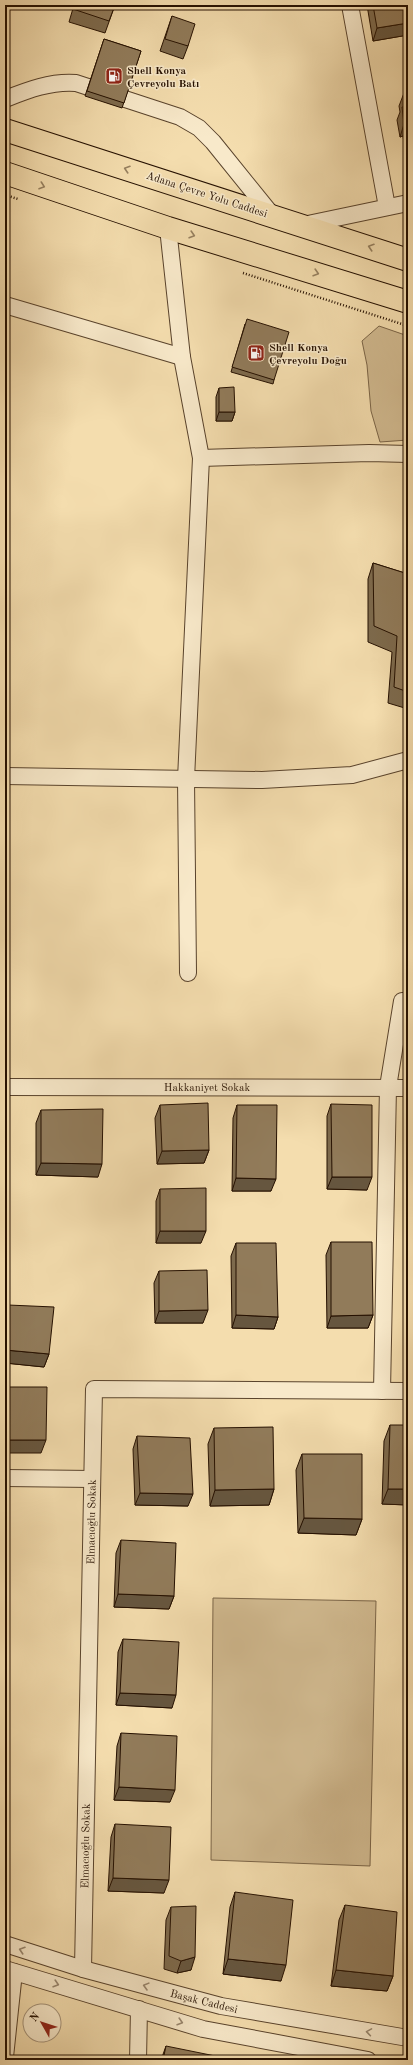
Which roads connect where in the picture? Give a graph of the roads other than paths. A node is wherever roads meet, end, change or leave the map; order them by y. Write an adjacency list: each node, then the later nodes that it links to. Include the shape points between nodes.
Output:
1 (350, 5): 6 (street)
2 (5, 99): 7 (street, via 51,84 76,83 180,117 199,128 214,142)
3 (5, 130): 7 (highway, Adana Çevre Yolu Caddesi, one-way to 3)
4 (5, 173): 9 (highway, one-way to 9)
5 (408, 203): 6 (street)
6 (387, 207): 8 (street)
7 (272, 215): 8 (highway, Adana Çevre Yolu Caddesi)
8 (303, 225): 10 (highway, Adana Çevre Yolu Caddesi, one-way to 8)
9 (168, 228): 11 (highway, one-way to 11); 13 (street)
10 (408, 260)
11 (408, 302)
12 (5, 305): 13 (street)
13 (182, 357): 15 (street)
14 (408, 454): 15 (street)
15 (201, 458): 18 (street)
16 (408, 760): 18 (street, via 352,776 262,780)
17 (5, 776): 18 (street)
18 (186, 779): 19 (street)
19 (188, 973)
20 (402, 1001): 22 (street)
21 (5, 1087): 22 (street, Hakkaniyet Sokak)
22 (388, 1088): 23 (street, Hakkaniyet Sokak); 24 (street)
23 (408, 1088)
24 (382, 1391): 25 (street, Elmacıoğlu Sokak); 27 (street, Elmacıoğlu Sokak, via 94,1389)
25 (408, 1391)
26 (5, 1478): 27 (street)
27 (92, 1478): 29 (street, Elmacıoğlu Sokak)
28 (5, 1944): 29 (street, Başak Caddesi, one-way to 28)
29 (83, 1969): 32 (street, Başak Caddesi, one-way to 29, via 221,2006)
30 (9, 1970): 31 (street, one-way to 31); 33 (street)
31 (139, 2009): 34 (street); 35 (street, one-way to 35, via 203,2029)
32 (408, 2038)
33 (5, 2057)
34 (138, 2060)
35 (368, 2060)

